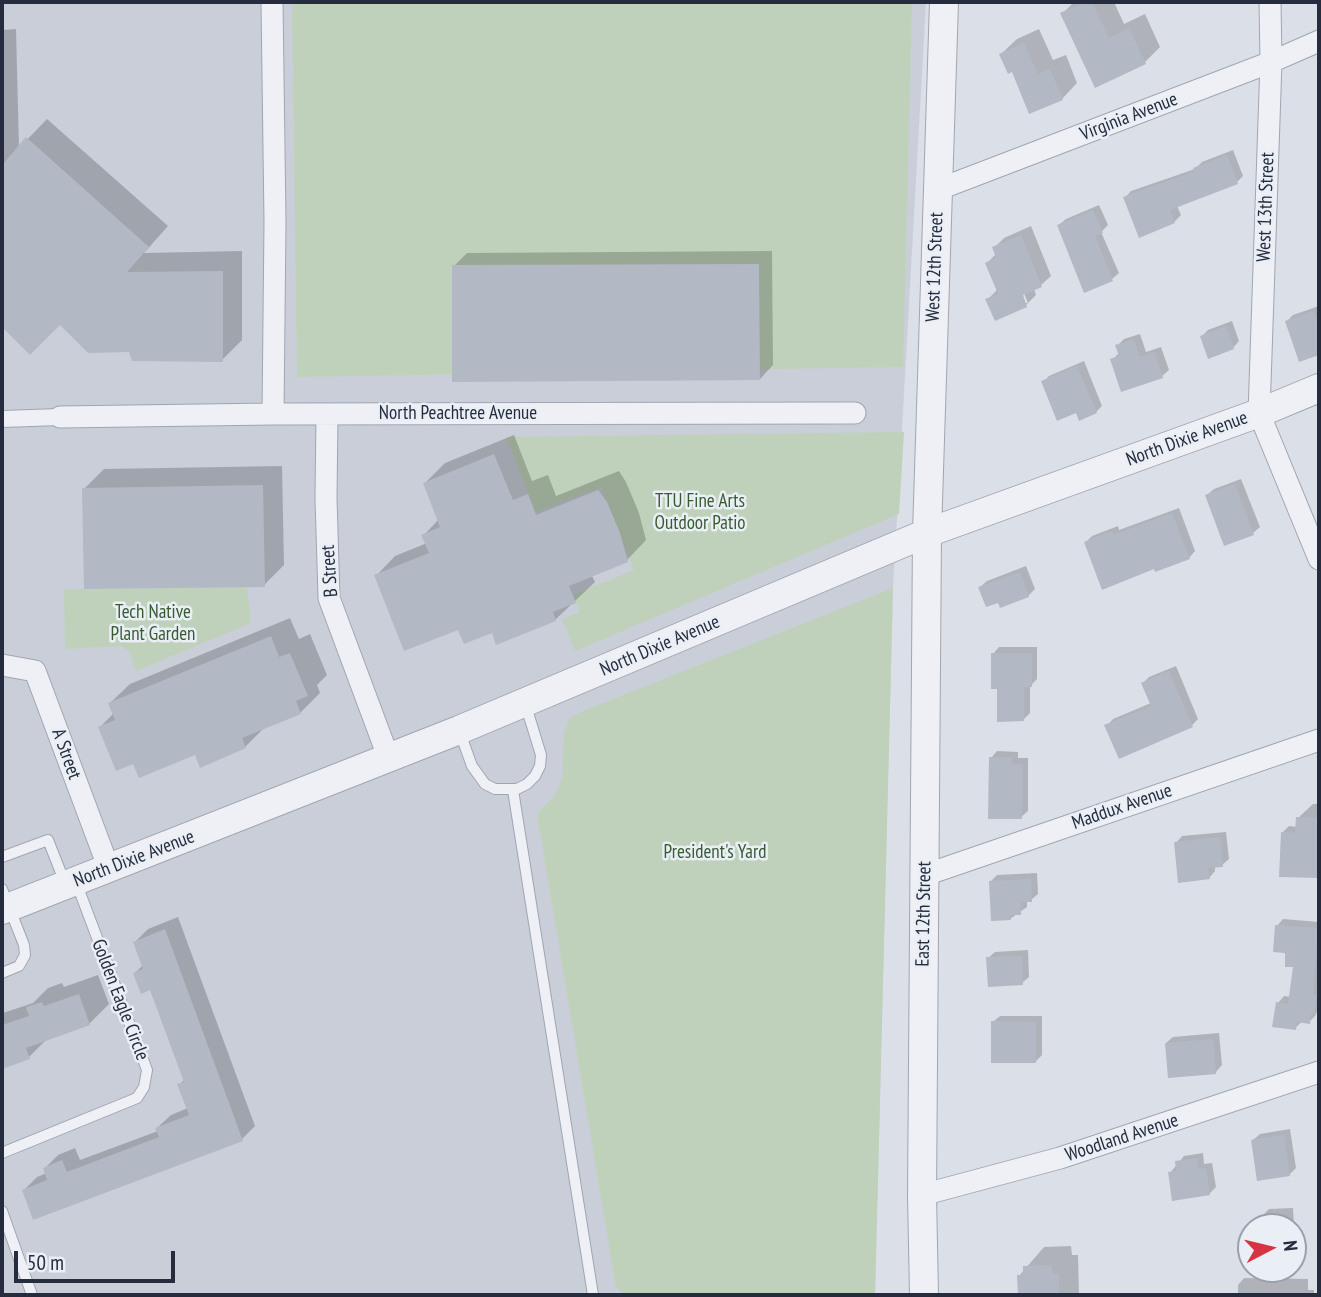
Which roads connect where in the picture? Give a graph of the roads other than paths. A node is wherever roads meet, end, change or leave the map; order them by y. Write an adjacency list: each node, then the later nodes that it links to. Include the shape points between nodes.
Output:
1 (272, 2): 10 (street)
2 (944, 2): 6 (street, West 12th Street)
3 (1270, 2): 5 (street, West 13th Street)
4 (1319, 41): 5 (street, Virginia Avenue)
5 (1271, 62): 6 (street, Virginia Avenue); 9 (street, West 13th Street)
6 (937, 190): 14 (street, West 12th Street)
7 (1319, 388): 9 (street, North Dixie Avenue)
8 (855, 413): 11 (street, North Peachtree Avenue)
9 (1259, 413): 14 (street, North Dixie Avenue); 15 (street)
10 (273, 414): 11 (street, North Peachtree Avenue); 12 (street, North Peachtree Avenue)
11 (327, 415): 20 (street, B Street, via 329,597)
12 (60, 417): 13 (street)
13 (2, 419)
14 (927, 533): 17 (street, North Dixie Avenue); 24 (street, East 12th Street)
15 (1319, 559)
16 (2, 665): 23 (street, A Street, via 35,671)
17 (525, 703): 18 (street, North Dixie Avenue); 21 (lane, via 541,755 540,766 527,784)
18 (459, 730): 20 (street, North Dixie Avenue); 21 (lane, via 477,776 495,789)
19 (1319, 740): 24 (street, Maddux Avenue)
20 (389, 759): 23 (street, North Dixie Avenue)
21 (513, 790): 33 (lane)
22 (2, 857): 25 (lane, Golden Eagle Circle, via 48,840)
23 (109, 869): 25 (street, North Dixie Avenue)
24 (925, 875): 30 (street, East 12th Street)
25 (71, 884): 26 (street, North Dixie Avenue); 29 (lane, Golden Eagle Circle, via 147,1070 144,1087 138,1098)
26 (4, 902): 27 (lane, via 25,955 19,966)
27 (2, 973)
28 (1319, 1072): 30 (street, Woodland Avenue, via 1060,1158)
29 (2, 1153)
30 (922, 1195): 34 (street, East 12th Street)
31 (2, 1211): 32 (lane)
32 (32, 1295)
33 (593, 1295)
34 (924, 1295)

